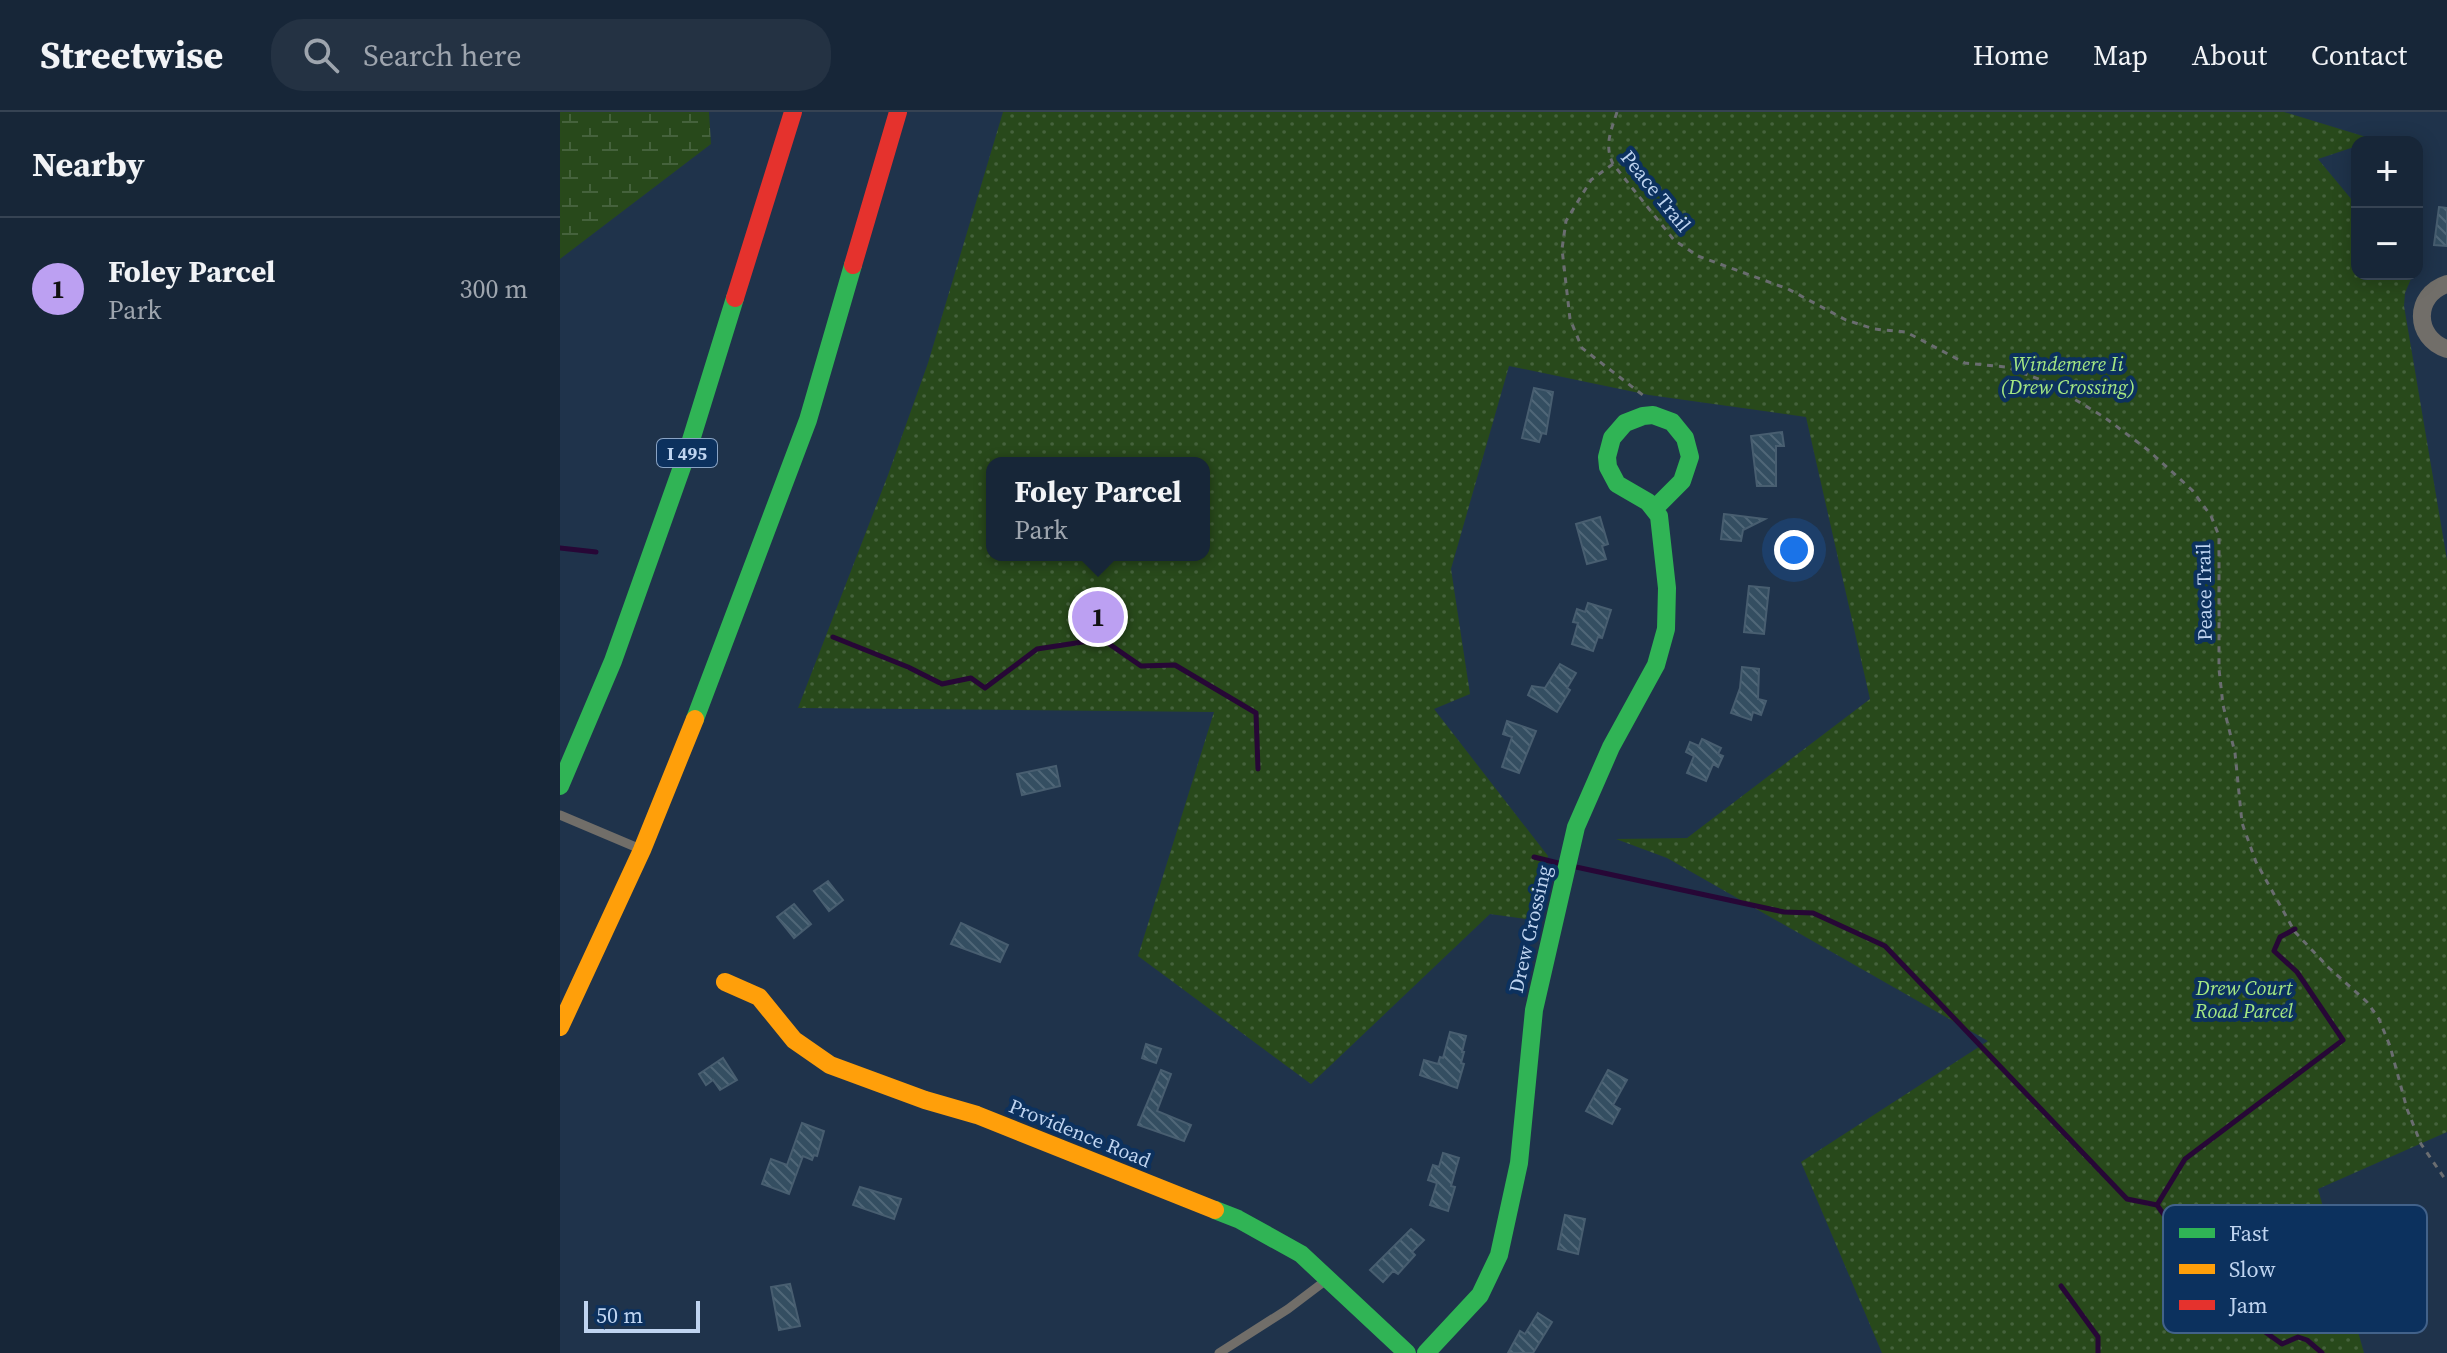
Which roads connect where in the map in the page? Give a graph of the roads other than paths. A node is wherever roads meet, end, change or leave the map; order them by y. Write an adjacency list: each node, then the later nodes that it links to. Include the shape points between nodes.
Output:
1 (793, 112): 8 (main road, I 495, via 687,453 613,661)
2 (898, 112): 4 (main road)
3 (916, 112): 4 (main road)
4 (850, 272): 10 (main road, via 808,420)
5 (2447, 284): 6 (street, via 2428,296 2421,317 2428,337)
6 (2447, 349)
7 (1655, 508): 7 (main road, via 1624,491 1607,466 1608,443 1631,418 1666,419 1689,446 1686,474); 16 (main road, Drew Crossing, via 1664,547 1666,629 1656,665 1611,747 1576,827 1534,1010 1519,1163 1499,1255 1480,1295)
8 (560, 786)
9 (560, 815): 10 (lane)
10 (642, 850): 12 (main road)
11 (725, 982): 13 (main road, Providence Road, via 759,997 794,1040 830,1065 977,1115 1238,1219 1301,1254)
12 (560, 1027)
13 (1328, 1279): 14 (lane); 15 (main road, Providence Road)
14 (1219, 1353)
15 (1407, 1353)
16 (1426, 1353)

